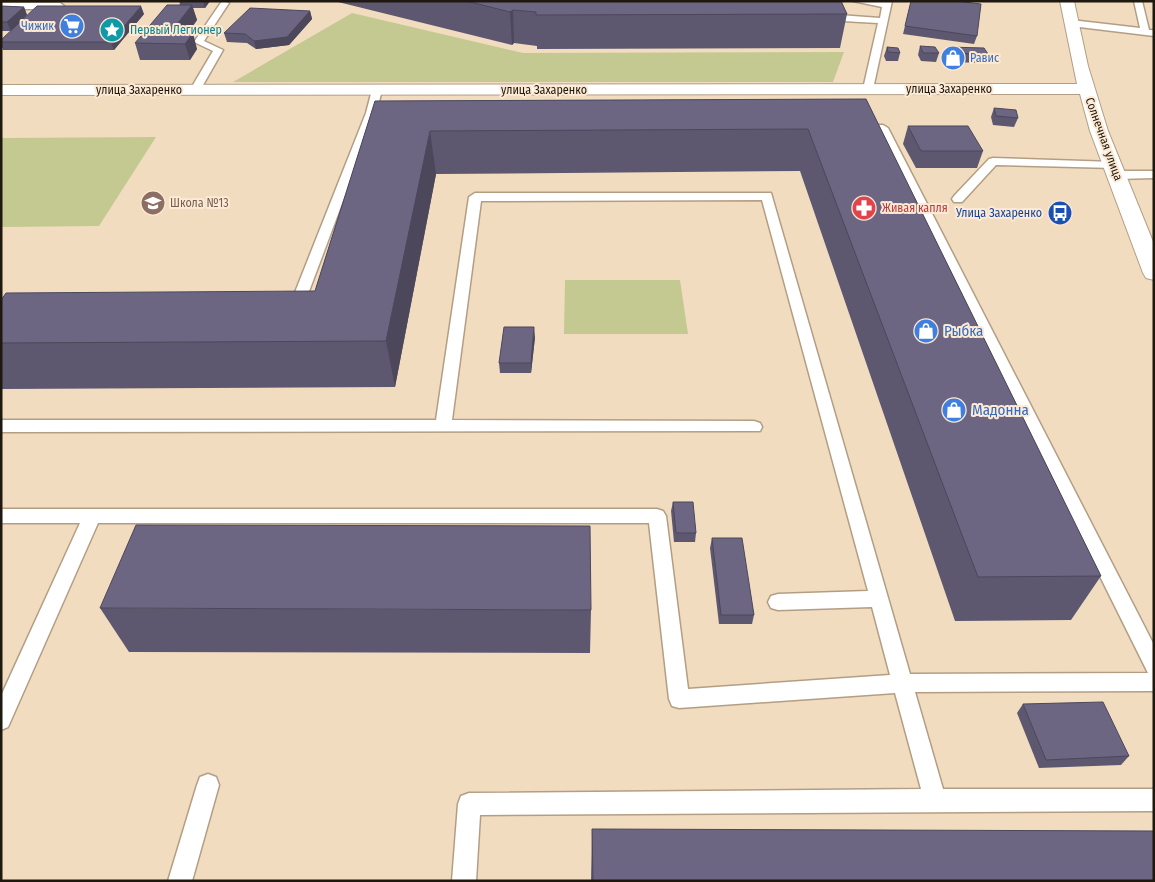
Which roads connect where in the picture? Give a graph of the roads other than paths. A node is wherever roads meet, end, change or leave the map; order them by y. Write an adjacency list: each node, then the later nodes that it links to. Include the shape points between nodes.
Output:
1 (857, 1): 5 (lane)
2 (1067, 1): 10 (street, Солнечная улица)
3 (1138, 1): 11 (lane)
4 (225, 3): 15 (lane, via 199,42 218,50)
5 (888, 3): 9 (lane)
6 (1, 6): 7 (lane)
7 (69, 6)
8 (818, 17): 9 (lane)
9 (885, 21): 17 (lane)
10 (1071, 26): 11 (lane); 12 (lane); 13 (street, Солнечная улица)
11 (1149, 32)
12 (1154, 39)
13 (1086, 89): 17 (street, улица Захаренко); 19 (street, Солнечная улица)
14 (1, 90): 15 (street, улица Захаренко)
15 (195, 90): 16 (street, улица Захаренко)
16 (377, 90): 17 (street, улица Захаренко); 23 (lane, via 370,129 295,312)
17 (868, 90)
18 (843, 128): 31 (lane, via 883,128)
19 (1116, 170): 20 (lane); 21 (lane, via 993,161); 22 (street, Солнечная улица)
20 (1154, 174)
21 (958, 200)
22 (1154, 273)
23 (285, 313)
24 (1, 426): 25 (lane)
25 (443, 426): 26 (lane); 29 (lane, via 475,197 767,196)
26 (754, 426)
27 (1, 516): 28 (lane)
28 (92, 516): 33 (lane, via 657,516 679,699); 34 (lane)
29 (878, 599): 30 (lane); 33 (lane)
30 (778, 602)
31 (1154, 666)
32 (1154, 682): 33 (lane)
33 (901, 683): 36 (lane)
34 (1, 720)
35 (208, 785): 38 (lane)
36 (935, 800): 37 (lane); 39 (lane, via 470,804)
37 (1154, 800)
38 (180, 881)
39 (464, 881)

